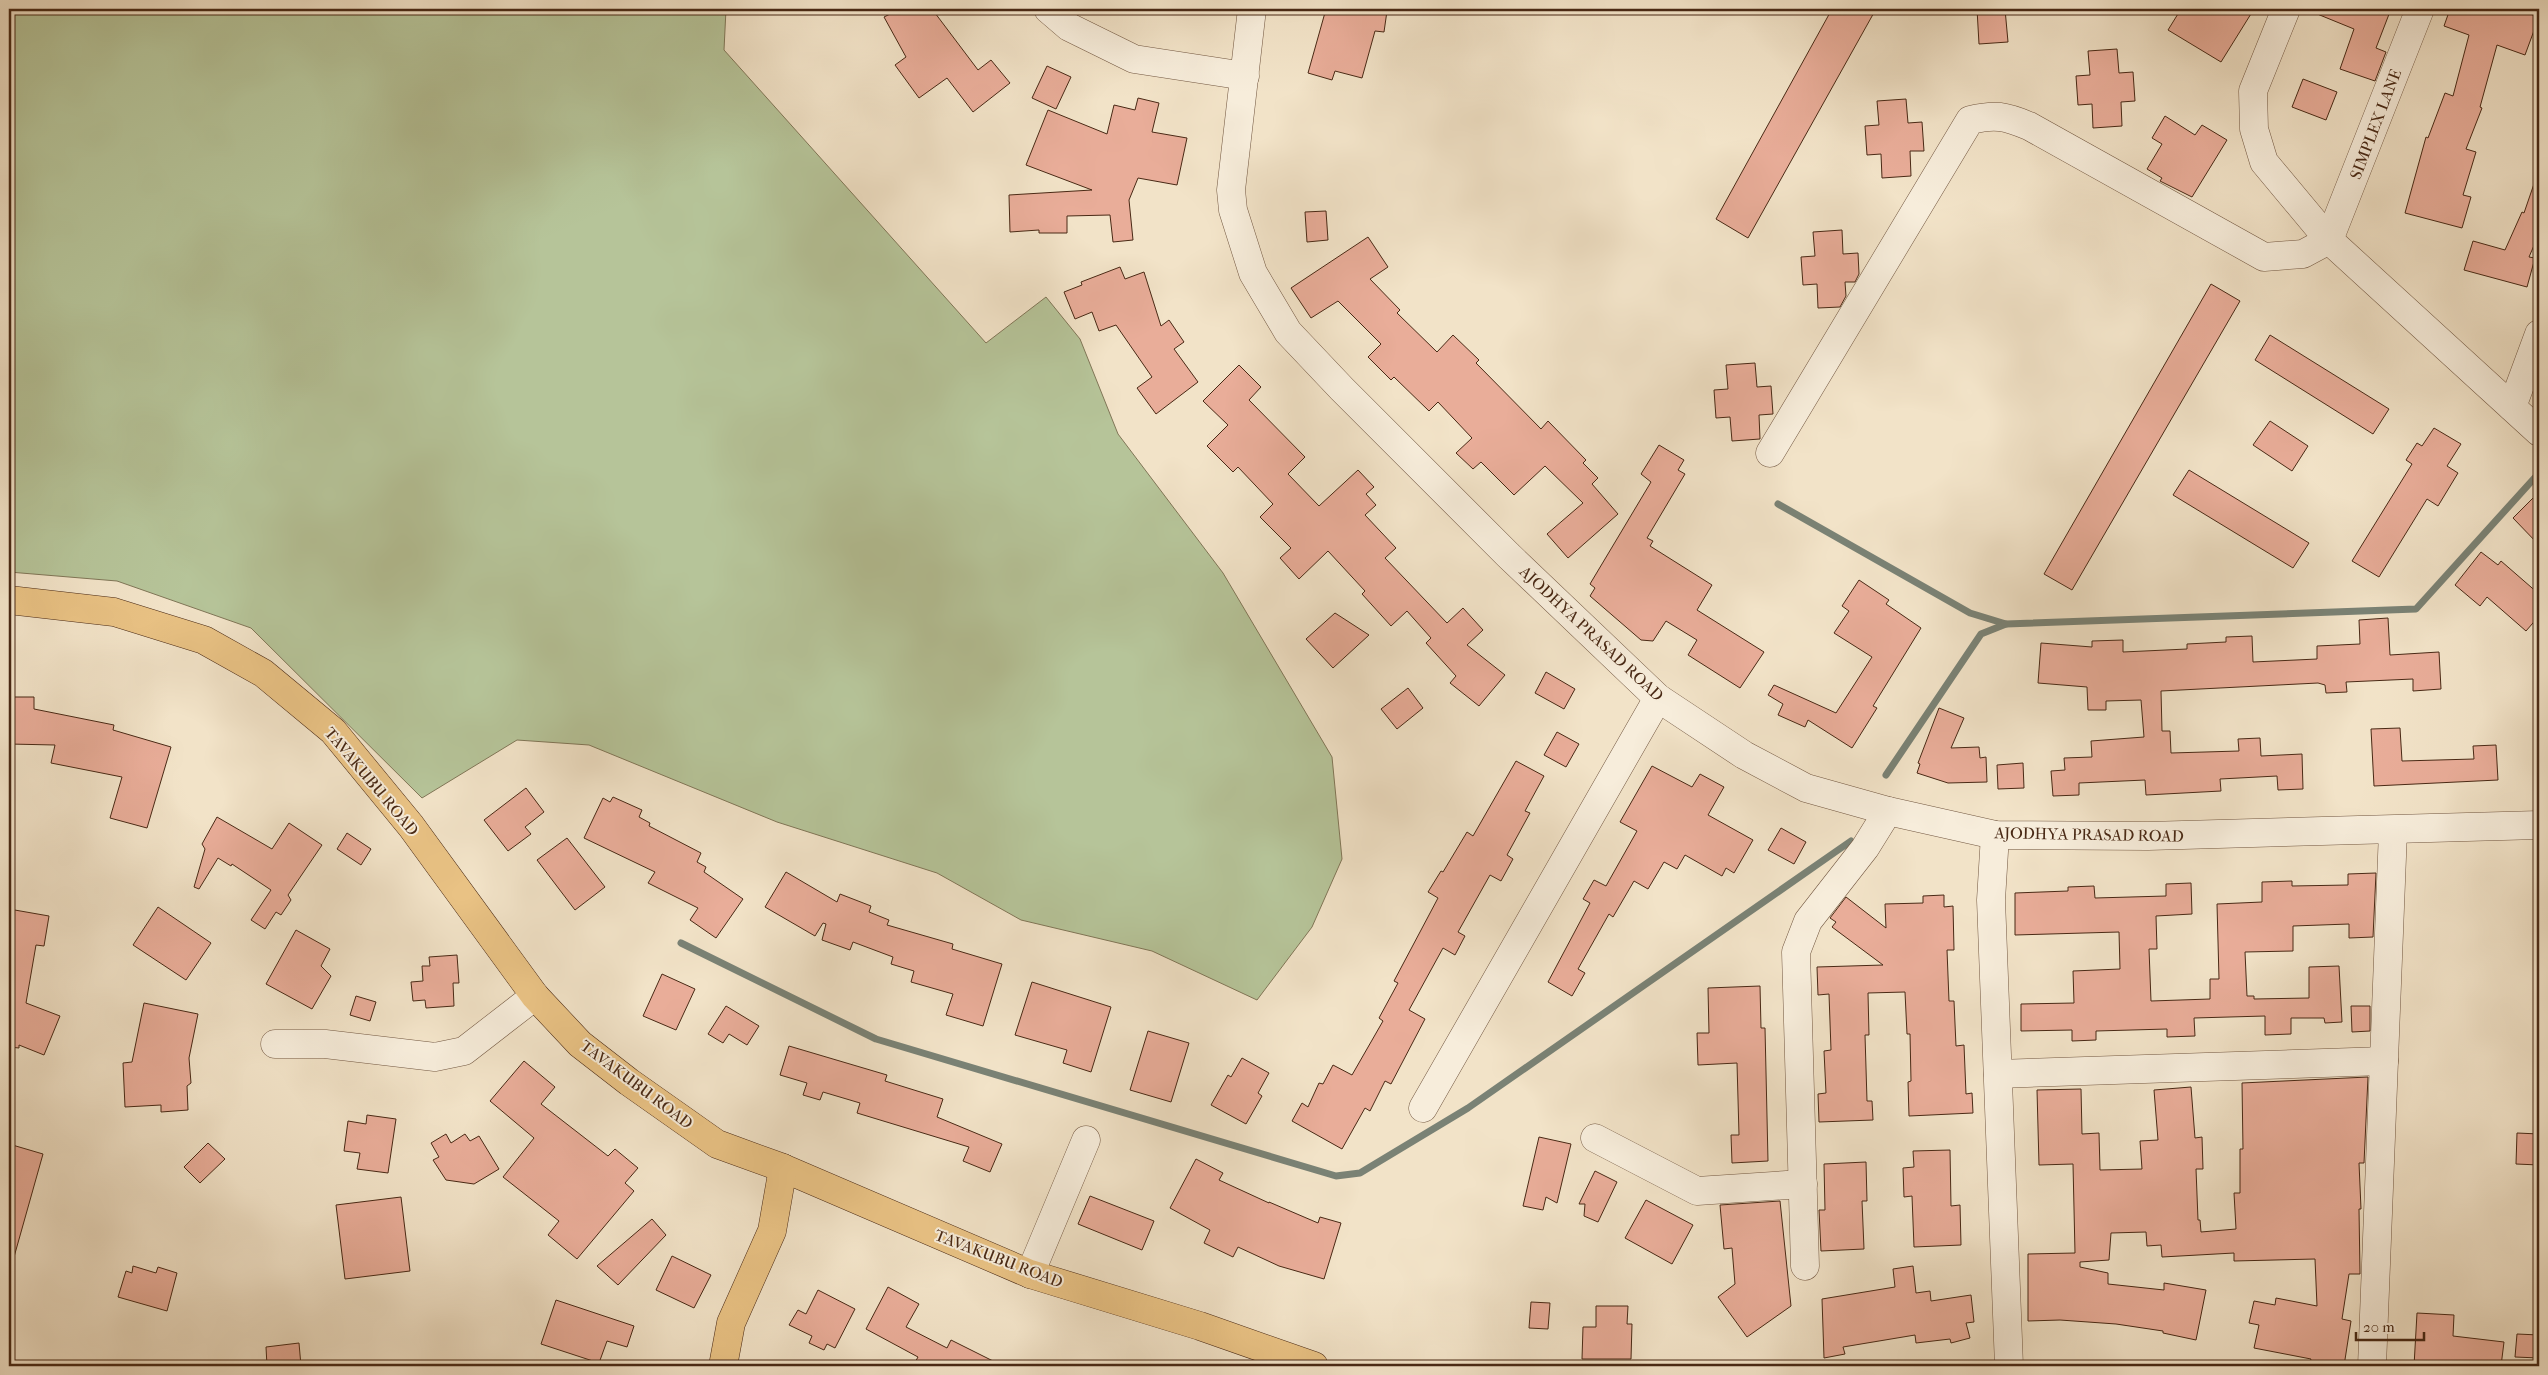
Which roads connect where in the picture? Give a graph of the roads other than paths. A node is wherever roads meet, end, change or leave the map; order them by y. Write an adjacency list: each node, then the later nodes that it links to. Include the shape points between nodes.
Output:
1 (1048, 9): 5 (street, via 1069,27 1134,59)
2 (1252, 9): 5 (street, AJODHYA PRASAD ROAD)
3 (2286, 9): 6 (street, via 2253,91 2254,129 2264,162)
4 (2420, 9): 6 (street, SIMPLEX LANE)
5 (1245, 76): 12 (street, AJODHYA PRASAD ROAD, via 1231,190 1234,210 1253,273 1288,332 1508,555)
6 (2329, 240): 8 (street); 10 (street, via 2302,254 2264,257 2029,126 1991,115 1970,120)
7 (2539, 334): 8 (street)
8 (2512, 407): 9 (street)
9 (2539, 432)
10 (1770, 453)
11 (9, 600): 17 (main road, TAVAKUBU ROAD, via 114,612 204,640 263,672 333,731 411,826)
12 (1658, 698): 13 (street, AJODHYA PRASAD ROAD, via 1744,755 1806,788); 21 (street)
13 (1888, 810): 16 (street, AJODHYA PRASAD ROAD); 25 (street, via 1864,848 1808,921 1796,952)
14 (2539, 826): 15 (street, AJODHYA PRASAD ROAD)
15 (2393, 831): 16 (street, AJODHYA PRASAD ROAD, via 2148,836); 19 (street)
16 (1995, 835): 20 (street, via 1991,900)
17 (535, 996): 18 (street, via 464,1052 435,1057 325,1044); 24 (main road, TAVAKUBU ROAD, via 580,1044 717,1144)
18 (275, 1044)
19 (2384, 1061): 20 (street); 31 (street)
20 (1998, 1074): 30 (street)
21 (1423, 1108)
22 (1595, 1138): 25 (street, via 1697,1190)
23 (1086, 1140): 27 (street)
24 (783, 1168): 27 (main road, TAVAKUBU ROAD); 29 (main road, via 772,1231 730,1323)
25 (1803, 1184): 26 (street)
26 (1805, 1266)
27 (1030, 1274): 28 (main road, TAVAKUBU ROAD, via 1200,1326)
28 (1296, 1363)
29 (723, 1366)
30 (2009, 1366)
31 (2372, 1366)

